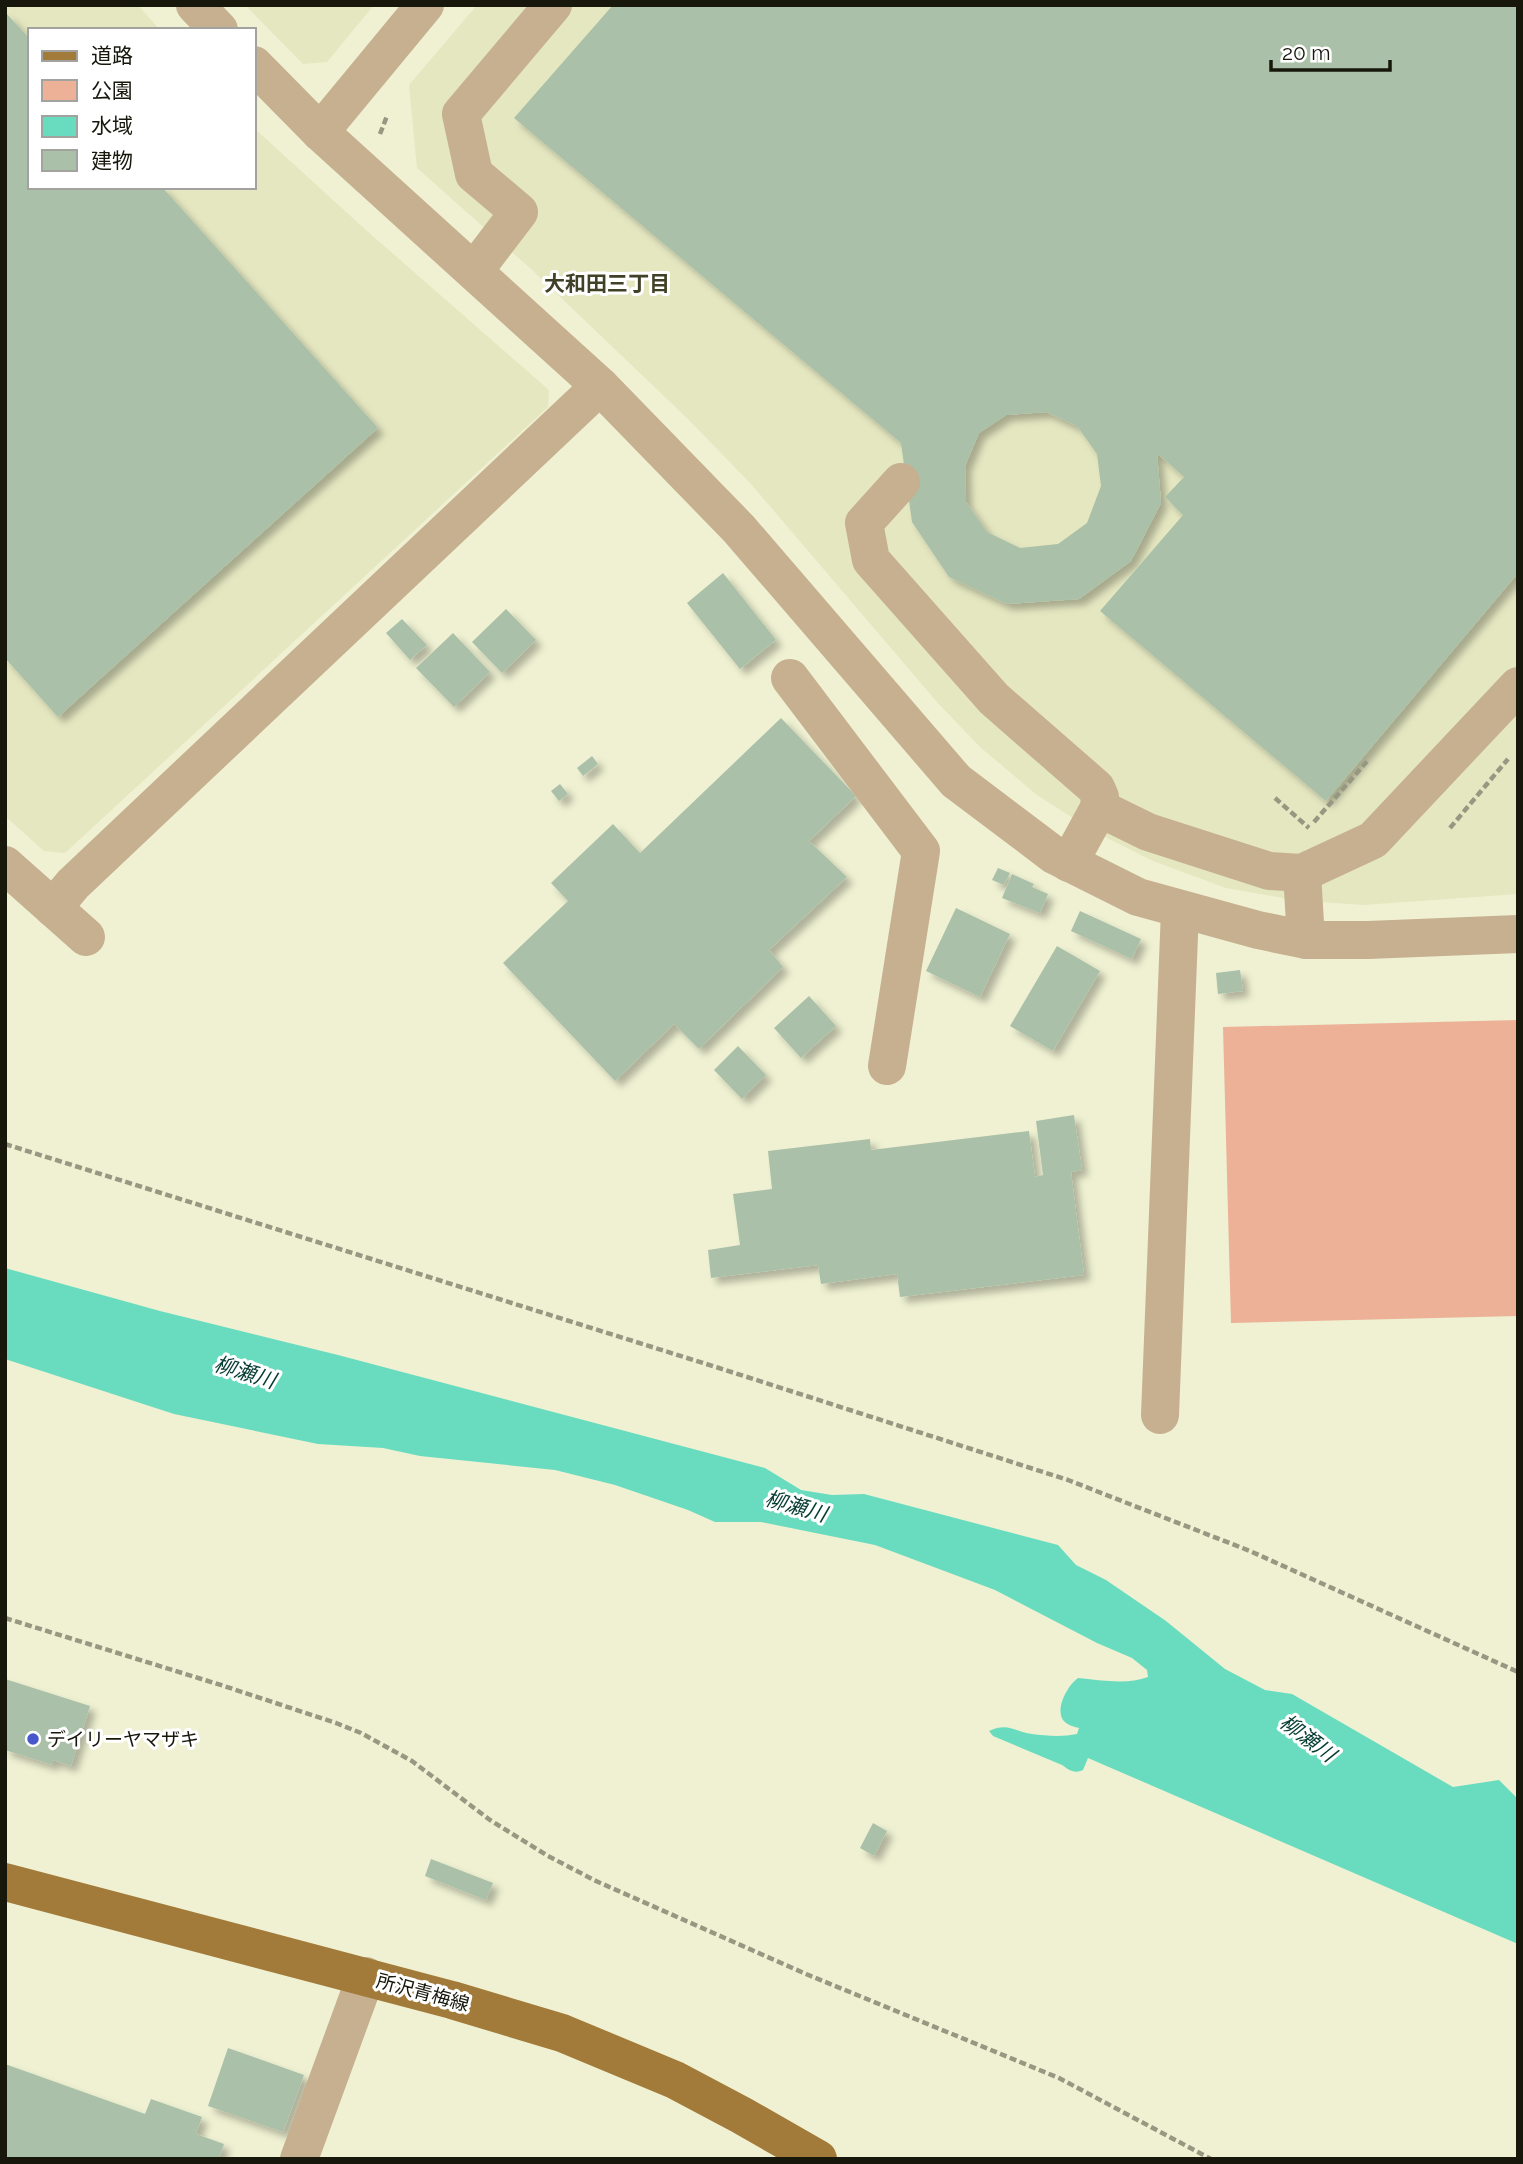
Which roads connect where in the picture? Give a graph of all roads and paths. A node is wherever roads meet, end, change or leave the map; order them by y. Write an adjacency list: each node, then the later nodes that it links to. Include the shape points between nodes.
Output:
1 (195, 5): 4 (street)
2 (425, 5): 6 (street)
3 (553, 5): 7 (street, via 461,114 474,174 519,212)
4 (217, 28)
5 (256, 67): 6 (street)
6 (320, 132): 7 (street)
7 (474, 271): 8 (street)
8 (600, 386): 17 (street, via 739,528 956,781); 20 (street, via 73,884)
9 (901, 482): 15 (street, via 864,523 871,560 994,699 1096,788)
10 (790, 678): 25 (street, via 921,851)
11 (1518, 686): 19 (street, via 1373,840)
12 (1509, 757): 16 (path)
13 (1369, 759): 14 (path, via 1309,828)
14 (1275, 799)
15 (1099, 807): 17 (street); 19 (street, via 1148,832 1269,871)
16 (1450, 828)
17 (1069, 863): 21 (street, via 1138,897)
18 (5, 865): 20 (street)
19 (1302, 873): 24 (street)
20 (53, 908): 23 (street)
21 (1180, 910): 24 (street); 27 (street)
22 (1518, 934): 24 (street)
23 (86, 937)
24 (1306, 940)
25 (887, 1066)
26 (5, 1144): 29 (path, via 1068,1480 1250,1551)
27 (1160, 1415)
28 (5, 1618): 34 (path, via 361,1733 412,1761 490,1820 596,1881 806,1975 1059,2078)
29 (1518, 1672)
30 (5, 1882): 31 (main road, 所沢青梅線)
31 (366, 1976): 32 (street); 33 (main road, 所沢青梅線, via 511,2016 604,2049 704,2095)
32 (299, 2159)
33 (818, 2159)
34 (1211, 2159)

